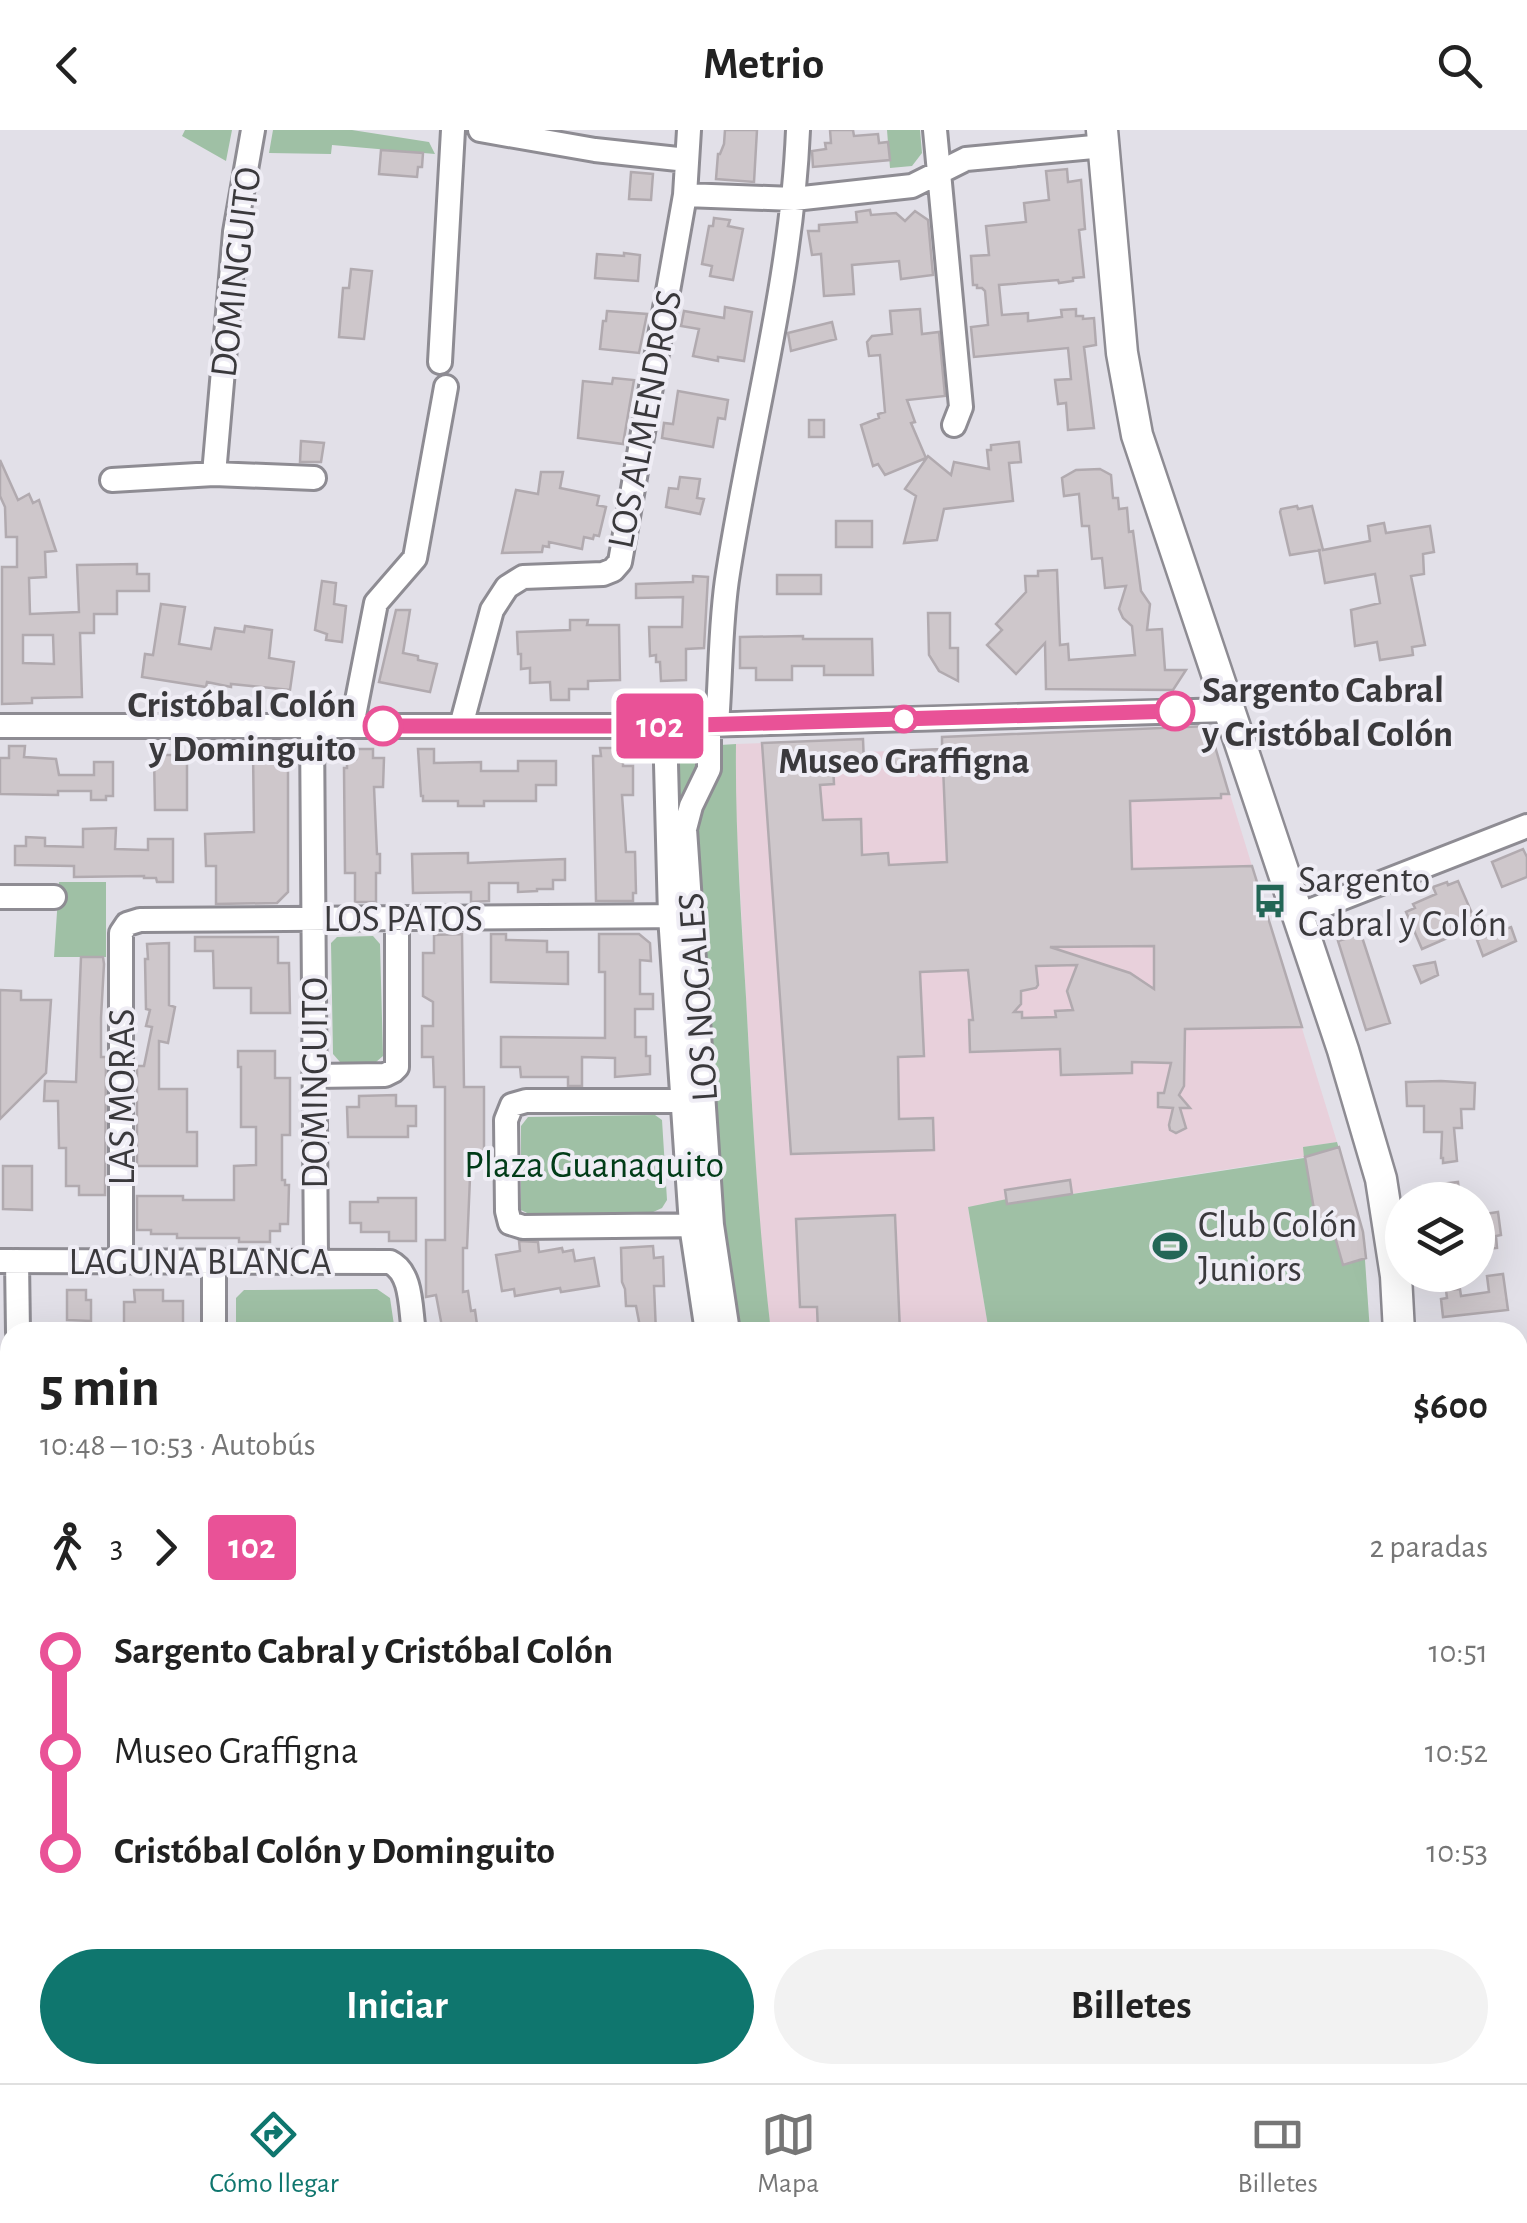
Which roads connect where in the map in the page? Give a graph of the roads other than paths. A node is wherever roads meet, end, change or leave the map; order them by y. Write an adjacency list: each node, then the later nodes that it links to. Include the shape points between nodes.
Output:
1 (253, 130): 15 (street, DOMINGUITO, via 235,232)
2 (453, 130): 12 (street)
3 (480, 130): 8 (street)
4 (689, 130): 8 (street, LOS ALMENDROS)
5 (798, 130): 11 (street, LOS NOGALES)
6 (935, 130): 9 (street)
7 (1103, 138): 9 (street, via 966,159); 18 (main road, via 1122,352 1138,435)
8 (687, 160): 10 (street, LOS ALMENDROS)
9 (938, 171): 11 (street, via 912,186); 14 (street, via 961,407)
10 (685, 195): 11 (street); 23 (street, LOS ALMENDROS, via 620,562 602,574 523,577 507,587 492,610)
11 (794, 199): 19 (street, LOS NOGALES, via 727,577)
12 (440, 362)
13 (446, 386): 22 (street, via 415,558 376,603)
14 (954, 425)
15 (214, 474): 16 (street); 17 (street)
16 (314, 478)
17 (112, 480)
18 (1229, 710): 19 (street); 29 (main road)
19 (713, 724): 24 (street); 28 (street, LOS NOGALES, via 709,769 686,829)
20 (0, 726): 21 (street)
21 (312, 726): 22 (street); 31 (street, DOMINGUITO)
22 (352, 726): 23 (street)
23 (461, 726): 24 (street)
24 (664, 726): 28 (street, LOS NOGALES)
25 (1527, 826): 29 (street)
26 (0, 897): 27 (street)
27 (54, 898)
28 (681, 916): 30 (street, LOS PATOS); 34 (street, LOS NOGALES)
29 (1299, 916): 45 (main road, via 1381,1179)
30 (397, 918): 31 (street, LOS PATOS); 33 (street, via 397,1067 384,1075)
31 (313, 919): 32 (street, LOS PATOS, via 140,920); 33 (street, DOMINGUITO)
32 (121, 934): 37 (street, LAS MORAS)
33 (314, 1076): 39 (street, DOMINGUITO)
34 (693, 1101): 35 (street, LOS NOGALES); 35 (street, via 512,1105 506,1120 507,1211 510,1223 523,1227)
35 (702, 1225): 43 (street, LOS NOGALES); 44 (street, LOS NOGALES)
36 (9, 1261): 37 (street, LAGUNA BLANCA); 40 (street)
37 (121, 1261): 38 (street, LAGUNA BLANCA)
38 (214, 1261): 39 (street, LAGUNA BLANCA); 41 (street)
39 (316, 1261): 42 (street, LAGUNA BLANCA, via 399,1267)
40 (17, 1322)
41 (214, 1322)
42 (412, 1322)
43 (707, 1322)
44 (726, 1322)
45 (1398, 1322)

